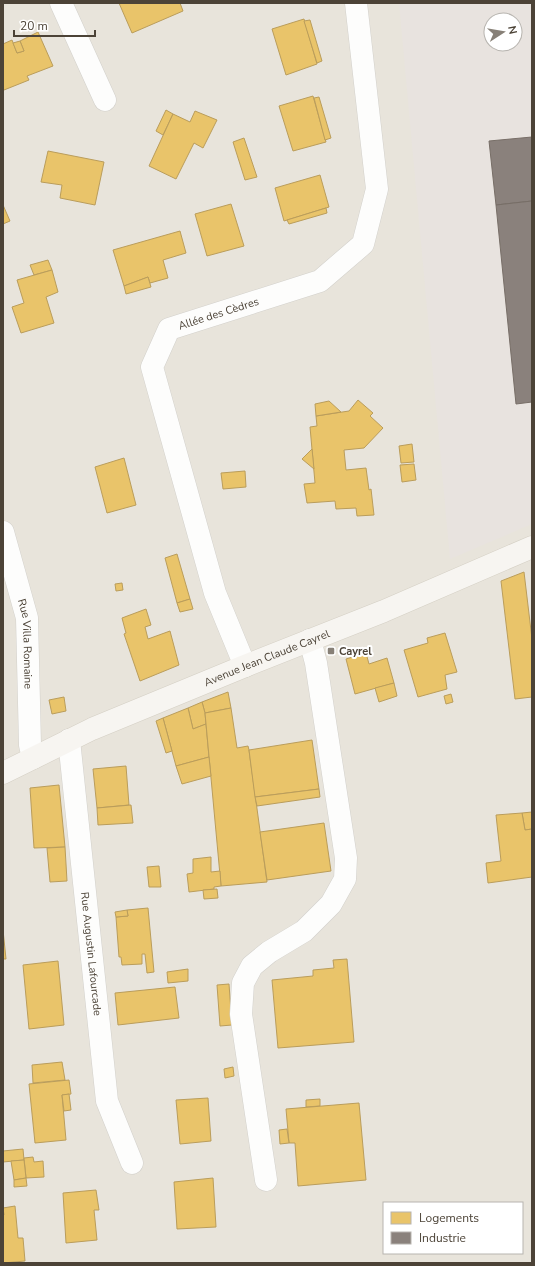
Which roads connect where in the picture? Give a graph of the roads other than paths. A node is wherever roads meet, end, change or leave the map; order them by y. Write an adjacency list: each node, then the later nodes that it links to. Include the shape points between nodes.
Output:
1 (61, 3): 3 (street)
2 (356, 3): 7 (street, Allée des Cèdres, via 377,189 363,244 320,281 169,329 152,367 214,593)
3 (105, 100)
4 (3, 532): 9 (street, Rue Villa Romaine, via 27,618)
5 (532, 548): 6 (main road, Avenue Jean Claude Cayrel)
6 (310, 640): 7 (main road, Avenue Jean Claude Cayrel); 12 (street, via 316,663 346,858 345,880 331,904 304,931 269,952 252,966 243,983 241,1014)
7 (245, 666): 8 (main road, Avenue Jean Claude Cayrel)
8 (68, 740): 9 (main road, Avenue Jean Claude Cayrel); 11 (street, Rue Augustin Lafourcade, via 107,1101)
9 (32, 758): 10 (main road, Avenue Jean Claude Cayrel)
10 (3, 774)
11 (132, 1163)
12 (266, 1180)

